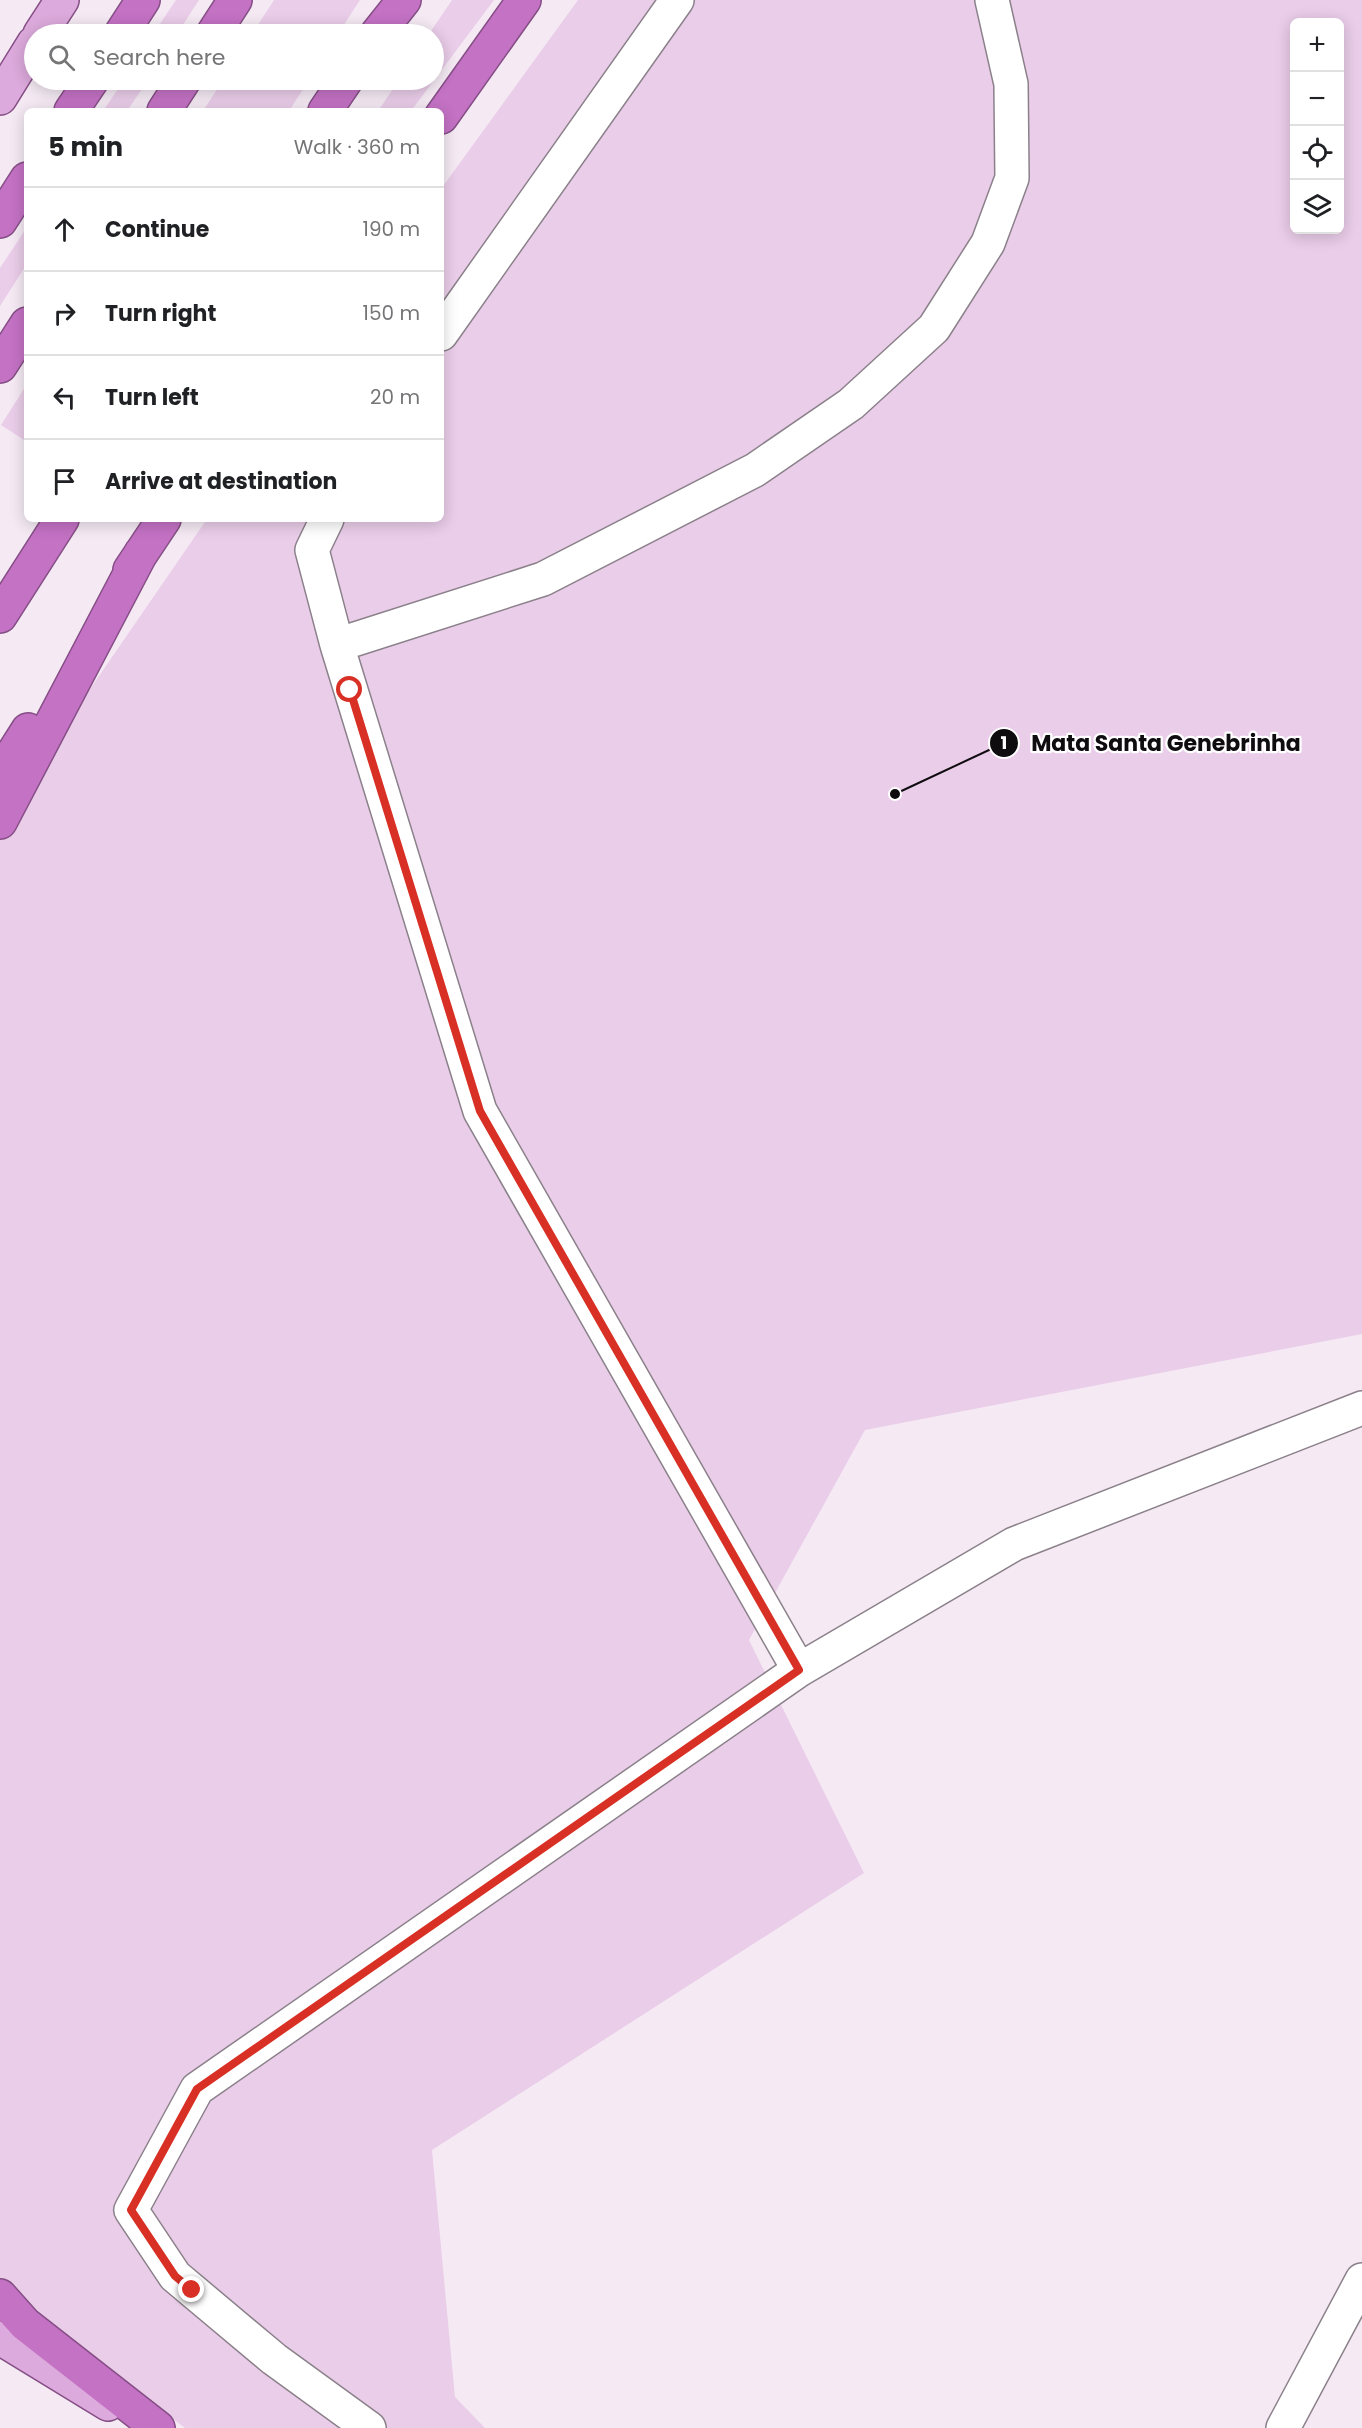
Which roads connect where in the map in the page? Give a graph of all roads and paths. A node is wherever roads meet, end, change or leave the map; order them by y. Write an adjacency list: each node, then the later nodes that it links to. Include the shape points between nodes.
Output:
1 (62, 0): 9 (main road)
2 (143, 0): 10 (highway)
3 (235, 0): 11 (highway)
4 (397, 0): 12 (highway)
5 (404, 0): 13 (highway)
6 (524, 0): 22 (highway)
7 (678, 0): 26 (street)
8 (992, 0): 33 (street, via 1011,84 1012,178 988,243 934,328 851,404 755,470 543,579)
9 (46, 24)
10 (127, 24)
11 (219, 24)
12 (382, 24)
13 (384, 24)
14 (24, 59): 18 (main road)
15 (85, 90): 19 (highway)
16 (178, 90): 20 (highway)
17 (340, 90): 21 (highway)
18 (0, 98)
19 (73, 108)
20 (166, 108)
21 (328, 108)
22 (444, 113)
23 (24, 184): 24 (highway)
24 (0, 221)
25 (24, 329): 27 (highway)
26 (444, 330)
27 (0, 366)
28 (60, 522): 32 (highway)
29 (162, 522): 31 (highway)
30 (326, 522): 33 (street, via 312,550)
31 (141, 553): 34 (highway); 35 (highway)
32 (0, 616)
33 (337, 645): 37 (street, via 480,1111)
34 (0, 774)
35 (0, 822)
36 (1362, 1408): 37 (street, via 1014,1544)
37 (799, 1670): 43 (street, via 197,2089 131,2210 175,2276 274,2359)
38 (1362, 2280): 44 (street)
39 (0, 2296): 42 (highway, via 25,2324)
40 (0, 2338): 41 (main road)
41 (148, 2428)
42 (158, 2428)
43 (369, 2428)
44 (1283, 2428)

